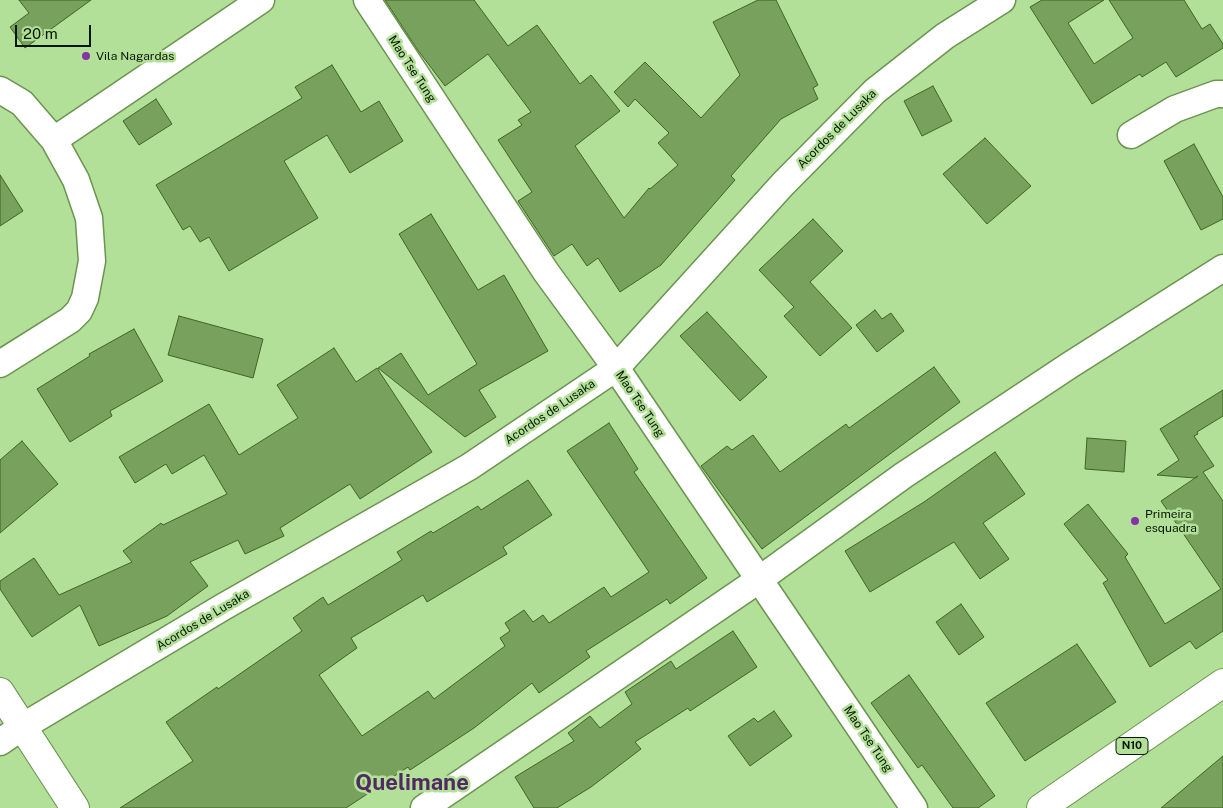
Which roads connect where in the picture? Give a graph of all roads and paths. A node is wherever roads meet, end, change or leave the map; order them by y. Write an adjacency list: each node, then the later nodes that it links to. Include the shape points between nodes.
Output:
1 (261, 0): 7 (street)
2 (367, 0): 10 (street, Mao Tse Tung, via 546,272)
3 (1002, 0): 10 (street, Acordos de Lusaka, via 945,36 875,91 782,184)
4 (0, 90): 7 (street, via 22,103)
5 (1223, 94): 6 (street, via 1175,109)
6 (1131, 135)
7 (54, 140): 9 (street, via 76,180 89,218 92,261 85,298 70,320)
8 (1223, 268): 11 (street, via 904,475)
9 (0, 364)
10 (616, 368): 11 (street, Mao Tse Tung); 14 (street, Acordos de Lusaka, via 469,466 223,607)
11 (760, 579): 16 (street); 17 (street, Mao Tse Tung)
12 (1223, 684): 18 (main road, N10)
13 (0, 692): 14 (main road)
14 (11, 735): 15 (main road)
15 (75, 808)
16 (424, 808)
17 (914, 808)
18 (1041, 808)

